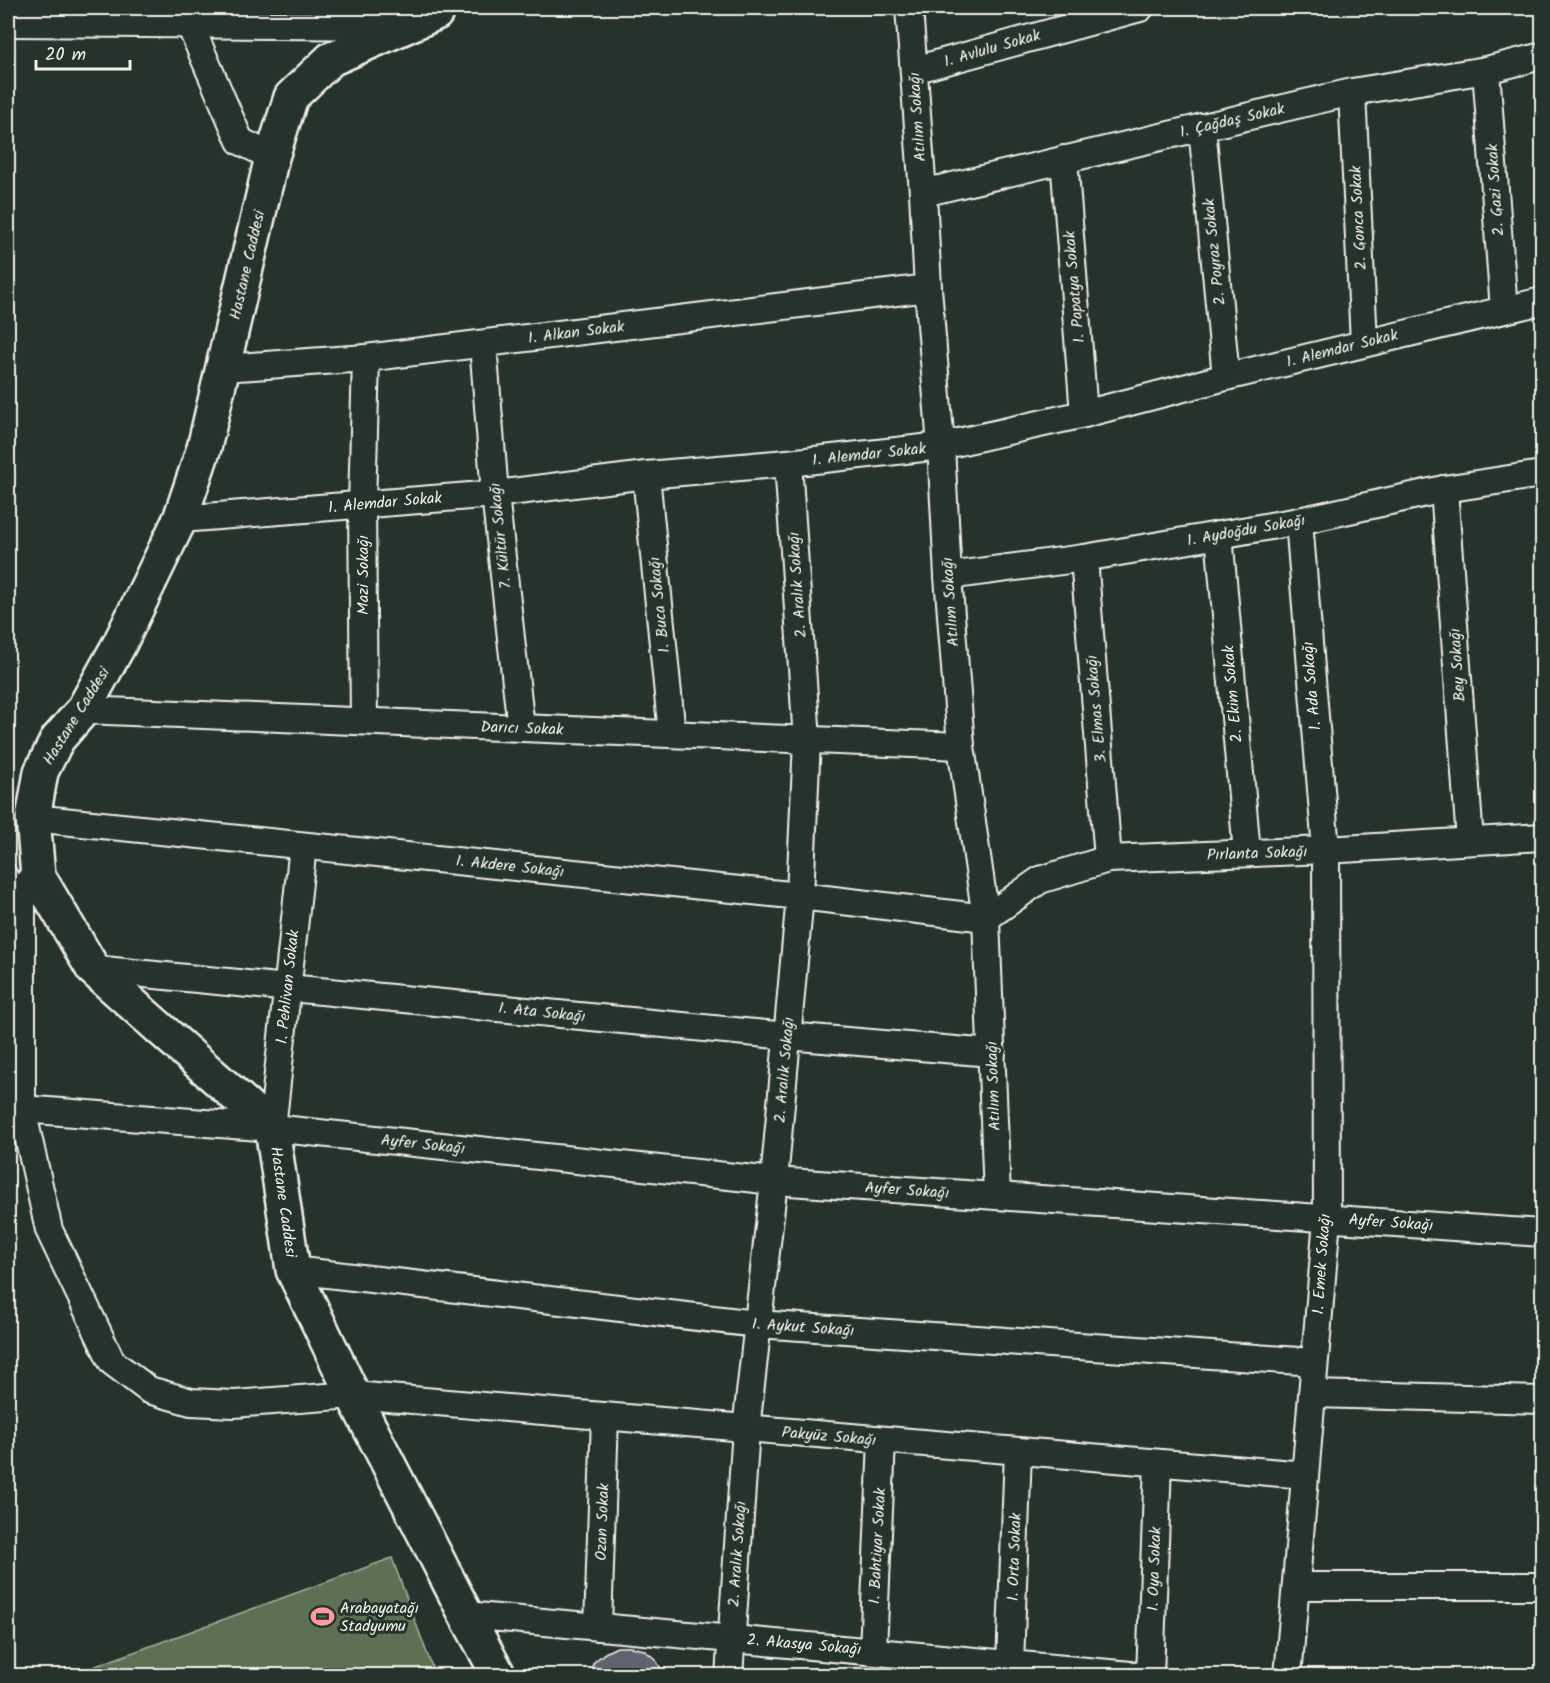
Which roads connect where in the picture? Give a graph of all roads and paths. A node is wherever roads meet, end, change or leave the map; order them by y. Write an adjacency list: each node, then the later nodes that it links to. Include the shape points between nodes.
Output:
1 (909, 8): 9 (street, Atılım Sokağı)
2 (1140, 8): 4 (street, 1. Avlulu Sokak)
3 (441, 9): 7 (main road, Hastane Caddesi)
4 (1078, 16): 9 (street, 1. Avlulu Sokak)
5 (8, 23): 6 (street)
6 (190, 25): 7 (street); 13 (street, via 240,141)
7 (406, 26): 13 (main road, Hastane Caddesi, via 331,59 291,97)
8 (1542, 56): 10 (street, 1. Çağdaş Sokak)
9 (914, 70): 15 (street, Atılım Sokağı)
10 (1486, 70): 11 (street, 1. Çağdaş Sokak); 18 (street, 2. Gazi Sokak)
11 (1352, 92): 12 (street, 1. Çağdaş Sokak); 19 (street, 2. Gonca Sokak)
12 (1202, 127): 14 (street, 1. Çağdaş Sokak); 23 (street, 2. Poyraz Sokak)
13 (272, 157): 22 (main road, Hastane Caddesi)
14 (1064, 159): 15 (street, 1. Çağdaş Sokak); 24 (street, 1. Papatya Sokak)
15 (923, 193): 16 (street, Atılım Sokağı)
16 (928, 288): 20 (street, 1. Alkan Sokak); 25 (street, Atılım Sokağı)
17 (1542, 301): 18 (street, 1. Alemdar Sokak)
18 (1504, 310): 19 (street, 1. Alemdar Sokak)
19 (1364, 343): 23 (street, 1. Alemdar Sokak)
20 (483, 344): 21 (street, 1. Alkan Sokak); 30 (street, 7. Kültür Sokağı)
21 (366, 358): 22 (street, 1. Alkan Sokak); 31 (street, Mazi Sokağı)
22 (223, 368): 32 (main road, Hastane Caddesi, via 204,448)
23 (1226, 377): 24 (street, 1. Alemdar Sokak)
24 (1084, 414): 25 (street, 1. Alemdar Sokak)
25 (941, 446): 26 (street, 1. Alemdar Sokak); 36 (street, Atılım Sokağı)
26 (788, 463): 28 (street, 1. Alemdar Sokak); 41 (street, 2. Aralık Sokağı)
27 (1542, 474): 29 (street, 1. Aydoğdu Sokağı)
28 (646, 476): 30 (street, 1. Alemdar Sokak); 40 (street, 1. Buca Sokağı)
29 (1444, 489): 33 (street, 1. Aydoğdu Sokağı); 45 (street, Bey Sokağı)
30 (495, 494): 31 (street, 1. Alemdar Sokak); 39 (street, 7. Kültür Sokağı)
31 (362, 505): 32 (street, 1. Alemdar Sokak); 38 (street, Mazi Sokağı)
32 (180, 519): 37 (main road, Hastane Caddesi, via 120,643)
33 (1299, 521): 34 (street, 1. Aydoğdu Sokağı); 47 (street, 1. Ada Sokağı)
34 (1219, 535): 35 (street, 1. Aydoğdu Sokağı); 48 (street, 2. Ekim Sokak)
35 (1084, 558): 36 (street, 1. Aydoğdu Sokağı); 49 (street, 3. Elmas Sokağı)
36 (948, 576): 42 (street, Atılım Sokağı)
37 (82, 710): 38 (street, Darıcı Sokak); 43 (main road, Hastane Caddesi, via 57,740 41,772)
38 (364, 721): 39 (street, Darıcı Sokak)
39 (521, 728): 40 (street, Darıcı Sokak)
40 (672, 734): 41 (street, Darıcı Sokak)
41 (807, 740): 42 (street, Darıcı Sokak); 51 (street, 2. Aralık Sokağı)
42 (961, 746): 52 (street, Atılım Sokağı)
43 (33, 818): 46 (street, 1. Akdere Sokağı); 50 (main road, Hastane Caddesi)
44 (1542, 837): 45 (street, Pırlanta Sokağı)
45 (1470, 841): 47 (street, Pırlanta Sokağı)
46 (303, 846): 51 (street, 1. Akdere Sokağı); 54 (street, 1. Pehlivan Sokak)
47 (1326, 850): 48 (street, Pırlanta Sokağı); 61 (street, 1. Emek Sokağı)
48 (1247, 854): 49 (street, Pırlanta Sokağı)
49 (1108, 859): 52 (street, Pırlanta Sokağı, via 1040,880)
50 (19, 885): 53 (main road, Hastane Caddesi); 57 (street, Pakyüz Sokağı)
51 (800, 896): 52 (street, 1. Akdere Sokağı); 55 (street, 2. Aralık Sokağı)
52 (986, 918): 56 (street, Atılım Sokağı)
53 (93, 969): 54 (street, 1. Ata Sokağı); 58 (main road, Hastane Caddesi)
54 (288, 987): 55 (street, 1. Ata Sokağı); 58 (street, 1. Pehlivan Sokak)
55 (787, 1036): 56 (street, 1. Ata Sokağı); 59 (street, 2. Aralık Sokağı)
56 (992, 1053): 60 (street, Atılım Sokağı)
57 (15, 1110): 58 (street, Ayfer Sokağı); 67 (street, Pakyüz Sokağı, via 49,1230 112,1362 149,1390 190,1402 234,1404)
58 (272, 1128): 59 (street, Ayfer Sokağı); 63 (main road, Hastane Caddesi)
59 (774, 1181): 60 (street, Ayfer Sokağı); 64 (street, 2. Aralık Sokağı)
60 (997, 1196): 61 (street, Ayfer Sokağı)
61 (1327, 1219): 62 (street, Ayfer Sokağı); 65 (street, 1. Emek Sokağı)
62 (1542, 1233)
63 (293, 1270): 64 (street, 1. Aykut Sokağı); 67 (main road, Hastane Caddesi)
64 (757, 1324): 65 (street, 1. Aykut Sokağı); 70 (street, 2. Aralık Sokağı)
65 (1314, 1362): 66 (street, 1. Emek Sokağı)
66 (1312, 1394): 68 (street); 74 (street, 1. Emek Sokağı)
67 (353, 1395): 69 (street, Pakyüz Sokağı); 77 (main road, Hastane Caddesi)
68 (1542, 1400)
69 (605, 1416): 70 (street, Pakyüz Sokağı); 78 (street, Ozan Sokak)
70 (746, 1429): 71 (street, Pakyüz Sokağı); 79 (street, 2. Aralık Sokağı)
71 (882, 1440): 72 (street, Pakyüz Sokağı); 80 (street, 1. Bahtiyar Sokak)
72 (1018, 1451): 73 (street, Pakyüz Sokağı); 81 (street, 1. Orta Sokak)
73 (1158, 1463): 74 (street, Pakyüz Sokağı); 85 (street, 1. Oya Sokak)
74 (1305, 1475): 75 (street, 1. Emek Sokağı)
75 (1296, 1586): 76 (street); 86 (street, 1. Emek Sokağı)
76 (1542, 1586)
77 (465, 1615): 78 (street, 2. Akasya Sokağı); 82 (main road, Hastane Caddesi)
78 (598, 1627): 79 (street, 2. Akasya Sokağı)
79 (732, 1639): 80 (street, 2. Akasya Sokağı); 83 (street, 2. Aralık Sokağı)
80 (873, 1652): 81 (street, 2. Akasya Sokağı)
81 (1010, 1664): 84 (street, 2. Akasya Sokağı)
82 (499, 1676)
83 (729, 1676)
84 (1143, 1676)
85 (1150, 1676)
86 (1288, 1676)

